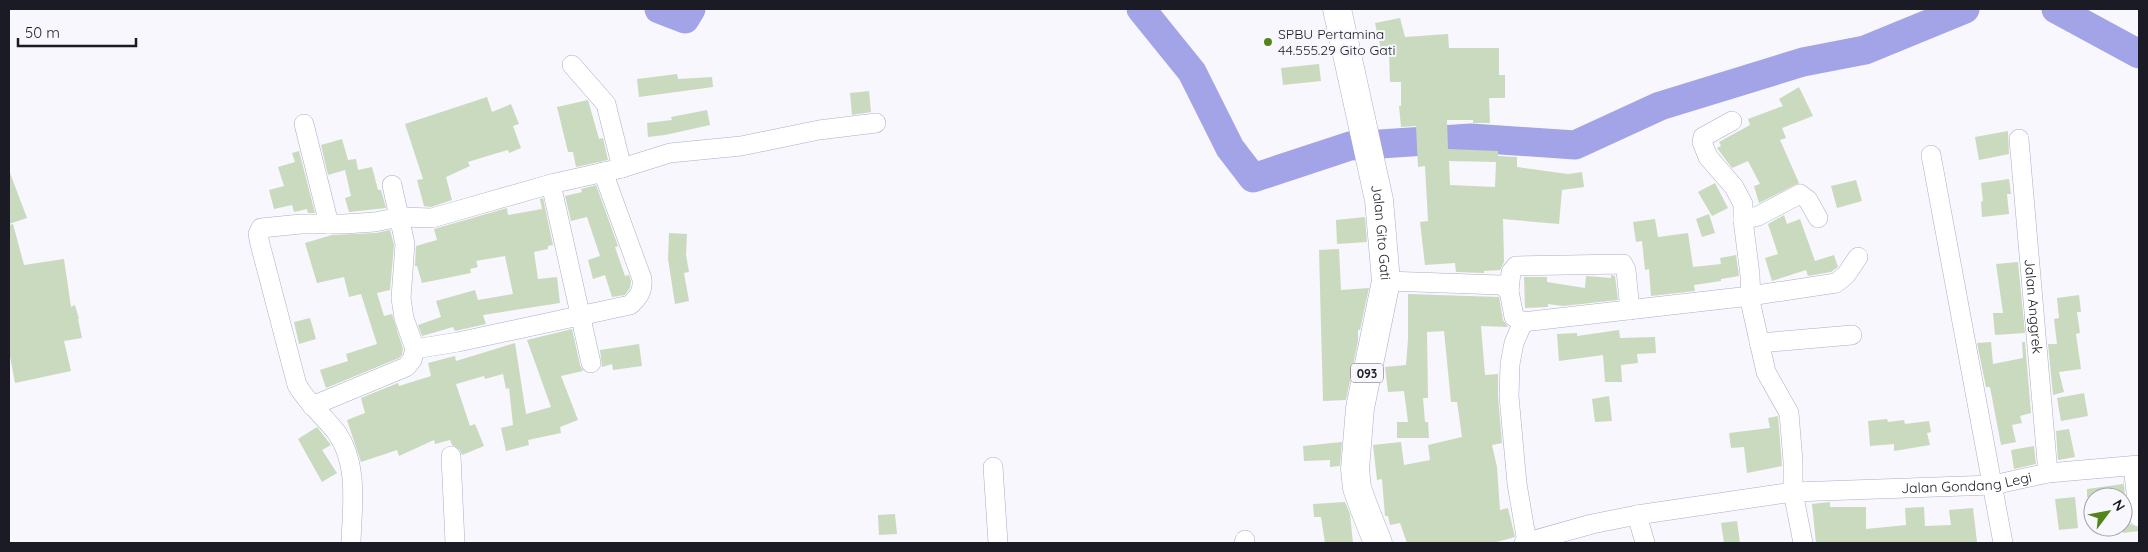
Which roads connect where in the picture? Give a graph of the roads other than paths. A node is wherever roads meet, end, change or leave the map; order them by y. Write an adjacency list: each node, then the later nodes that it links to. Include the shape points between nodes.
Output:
1 (1337, 9): 17 (main road, Jalan Gito Gati / 093, via 1379,200)
2 (572, 65): 8 (street, via 606,104)
3 (1732, 121): 14 (street, via 1703,137 1702,142 1708,157 1742,200)
4 (876, 123): 8 (street, via 819,130 741,146 670,153)
5 (304, 124): 15 (street)
6 (2019, 139): 31 (street, Jalan Anggrek)
7 (1931, 155): 32 (street)
8 (622, 168): 9 (street)
9 (602, 172): 10 (street); 21 (street, via 642,279 642,288 639,297 630,304)
10 (551, 184): 12 (street, via 432,218); 21 (street)
11 (392, 185): 12 (street)
12 (400, 217): 15 (street, via 375,222); 25 (street, via 405,244 401,298)
13 (1818, 218): 14 (street, via 1808,200 1800,194 1758,216)
14 (1743, 220): 19 (street, via 1748,247)
15 (329, 224): 27 (street, via 274,226 261,228 258,234 298,385)
16 (1858, 257): 19 (street, via 1836,283)
17 (1386, 281): 18 (street, via 1501,286); 40 (main road, Jalan Gito Gati / 093, via 1360,408 1355,469 1363,505)
18 (1509, 291): 20 (street, via 1511,272 1516,266 1623,264); 22 (street, via 1514,317)
19 (1750, 296): 20 (street); 24 (street)
20 (1630, 310): 22 (street)
21 (582, 315): 25 (street); 26 (street)
22 (1523, 322): 36 (street, via 1514,342 1509,396)
23 (1852, 335): 24 (street)
24 (1759, 342): 33 (street, via 1768,377 1789,413)
25 (415, 349): 27 (street, via 406,367)
26 (591, 363)
27 (312, 406): 37 (street, via 337,433 345,448 352,473)
28 (450, 456): 38 (street)
29 (2136, 465): 31 (street, Jalan Gondang Legi); 35 (street)
30 (993, 467): 39 (street)
31 (2048, 473): 32 (street, Jalan Gondang Legi)
32 (1993, 485): 33 (street, Jalan Gondang Legi); 43 (street)
33 (1793, 492): 34 (street, Jalan Gondang Legi); 42 (street)
34 (1637, 515): 36 (street, Jalan Gondang Legi); 41 (street)
35 (2139, 517)
36 (1526, 542)
37 (352, 543)
38 (455, 543)
39 (998, 543)
40 (1378, 543)
41 (1645, 543)
42 (1803, 543)
43 (2003, 543)

